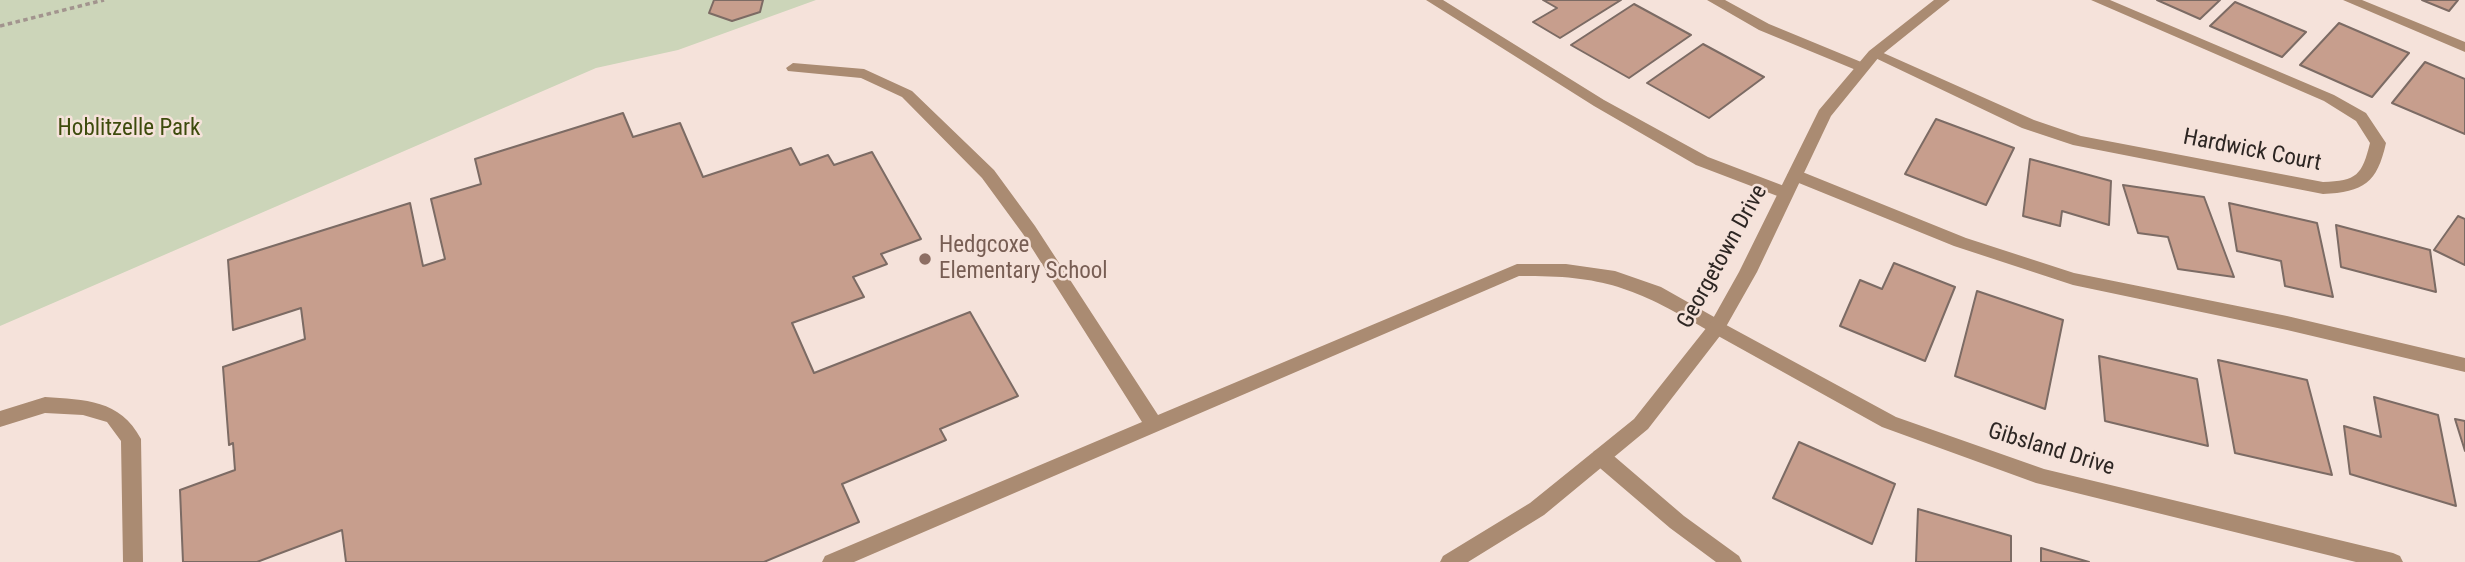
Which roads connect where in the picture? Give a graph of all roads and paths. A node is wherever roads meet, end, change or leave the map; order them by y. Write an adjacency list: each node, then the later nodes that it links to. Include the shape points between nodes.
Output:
1 (104, 0): 7 (path)
2 (1433, 0): 12 (street, via 1599,103 1702,160)
3 (1714, 0): 9 (street, Hardwick Court, via 1774,31)
4 (1943, 0): 9 (street, Georgetown Drive)
5 (2098, 0): 9 (street, Hardwick Court, via 2329,98 2361,117 2378,143 2372,170 2364,181 2323,188 2079,141)
6 (2350, 0): 8 (street)
7 (0, 26)
8 (2465, 47)
9 (1867, 61): 11 (street, Georgetown Drive, via 1824,114)
10 (793, 68): 16 (street, via 864,74 907,94 988,174)
11 (1794, 175): 12 (street, Georgetown Drive); 14 (street, via 1960,242 2073,279)
12 (1786, 193): 13 (street, Georgetown Drive)
13 (1717, 327): 16 (street, Gibsland Drive, via 1646,288 1604,275 1517,270); 17 (street, Georgetown Drive, via 1641,425); 22 (street, Gibsland Drive, via 1889,422 2043,477)
14 (2465, 365)
15 (0, 419): 18 (street, via 45,405 83,407 114,417 131,439)
16 (1154, 425): 19 (street, Gibsland Drive)
17 (1601, 457): 20 (street, Georgetown Drive, via 1537,509); 21 (street)
18 (133, 562)
19 (832, 562)
20 (1450, 562)
21 (1731, 562)
22 (2393, 562)

